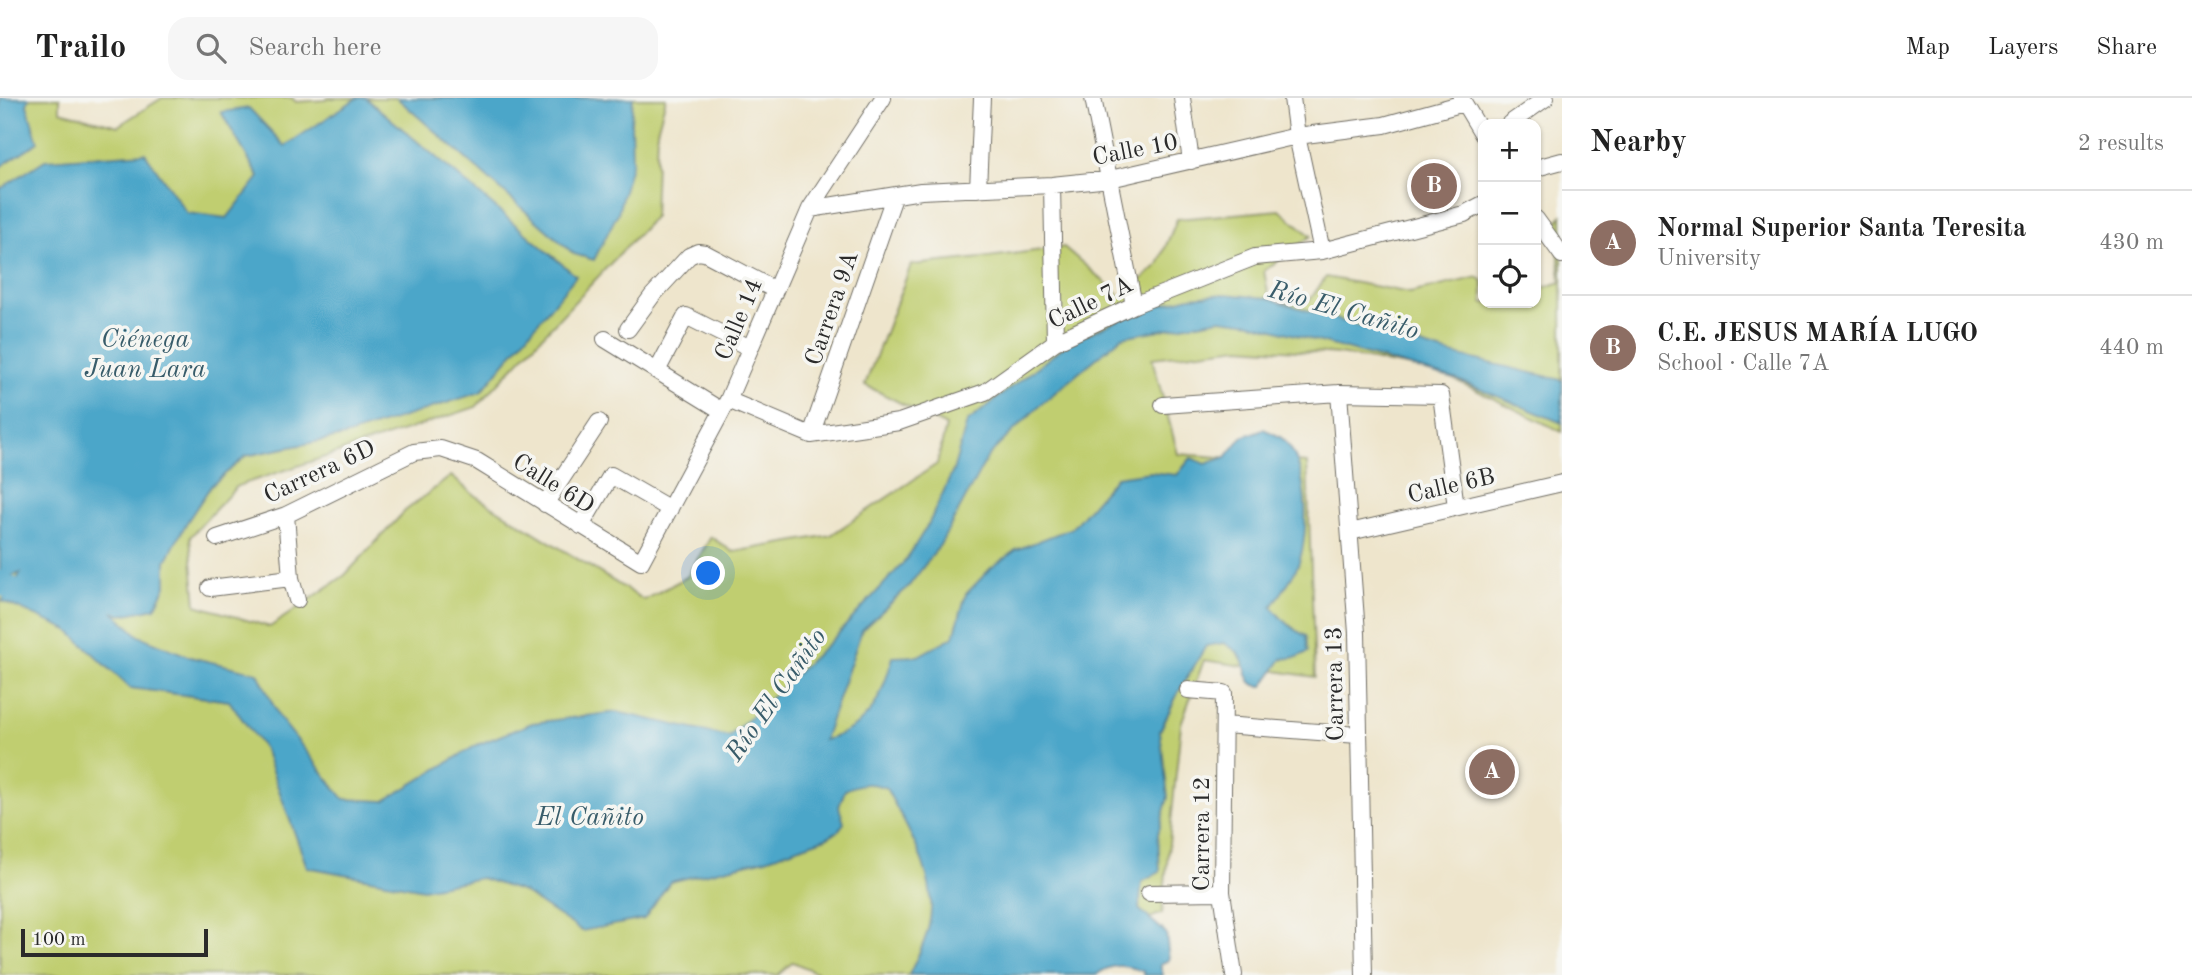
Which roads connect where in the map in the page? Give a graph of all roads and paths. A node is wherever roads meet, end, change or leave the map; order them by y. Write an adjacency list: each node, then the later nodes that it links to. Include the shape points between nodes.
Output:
1 (883, 98): 19 (street, Calle 14)
2 (982, 98): 16 (street)
3 (1093, 98): 14 (street)
4 (1182, 98): 11 (street)
5 (1292, 98): 10 (street)
6 (1546, 98): 8 (street)
7 (1462, 101): 9 (street); 10 (street, Calle 10, via 1384,125)
8 (1516, 119)
9 (1478, 127)
10 (1297, 136): 11 (street, Calle 10); 21 (street)
11 (1191, 161): 14 (street, Calle 10)
12 (1562, 161): 13 (street)
13 (1541, 167)
14 (1110, 180): 15 (street, Calle 10); 24 (street)
15 (1052, 185): 16 (street, Calle 10); 27 (street)
16 (978, 189): 17 (street, Calle 10)
17 (894, 197): 19 (street, Calle 10); 34 (street, Carrera 9A)
18 (1478, 207): 21 (street, Calle 7A)
19 (810, 209): 23 (street, Calle 14)
20 (1541, 226): 22 (street)
21 (1322, 251): 24 (street, Calle 7A, via 1255,257)
22 (1562, 255)
23 (775, 290): 25 (street, via 698,251 652,296); 28 (street, Calle 14)
24 (1134, 305): 27 (street, Calle 7A)
25 (628, 329)
26 (605, 339): 29 (street)
27 (1055, 342): 34 (street, Calle 7A, via 985,392 899,422)
28 (750, 348): 29 (street, via 687,316); 32 (street, Calle 14)
29 (657, 371): 32 (street)
30 (1339, 393): 31 (street); 38 (street, via 1441,395); 42 (street, Carrera 13)
31 (1163, 405)
32 (725, 406): 34 (street); 39 (street, Calle 14)
33 (599, 422): 37 (street)
34 (810, 435)
35 (441, 449): 37 (street, Calle 6D, via 477,461); 40 (street, Carrera 6D, via 414,452)
36 (1562, 483): 38 (street, Calle 6B)
37 (545, 503): 41 (street, Calle 6D)
38 (1457, 507): 42 (street, Calle 6B)
39 (670, 509): 41 (street, via 611,475); 44 (street, Calle 14)
40 (286, 515): 43 (street, Carrera 6D); 45 (street)
41 (581, 526): 44 (street, Calle 6D)
42 (1350, 531): 50 (street, Carrera 13)
43 (217, 538)
44 (641, 562)
45 (292, 578): 46 (street); 47 (street)
46 (210, 588)
47 (297, 600)
48 (1188, 690): 49 (street, Carrera 12, via 1224,692)
49 (1224, 725): 50 (street); 51 (street, Carrera 12)
50 (1358, 735): 54 (street, Carrera 13)
51 (1222, 892): 52 (street); 53 (street, Carrera 12)
52 (1149, 893)
53 (1234, 975)
54 (1364, 975)

